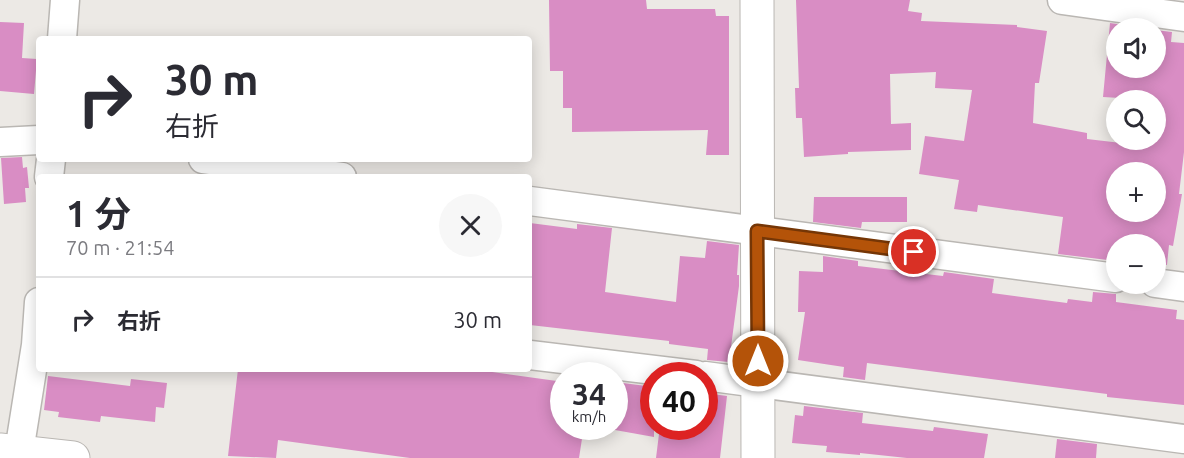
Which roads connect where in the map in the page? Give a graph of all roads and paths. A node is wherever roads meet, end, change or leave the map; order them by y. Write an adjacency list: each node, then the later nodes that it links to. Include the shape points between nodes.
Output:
1 (65, 0): 5 (street)
2 (757, 0): 11 (street)
3 (1062, 0): 4 (street)
4 (1184, 17)
5 (62, 36)
6 (36, 140): 7 (street)
7 (0, 142)
8 (226, 162): 9 (street)
9 (319, 174)
10 (532, 201): 11 (street)
11 (757, 231): 12 (street); 19 (street)
12 (1106, 277)
13 (1166, 285): 14 (street)
14 (1184, 287)
15 (36, 345): 21 (street)
16 (532, 355): 17 (street)
17 (640, 368)
18 (718, 377): 19 (street)
19 (758, 382): 20 (street); 23 (street)
20 (1184, 439)
21 (12, 453): 22 (street)
22 (73, 458)
23 (758, 458)

